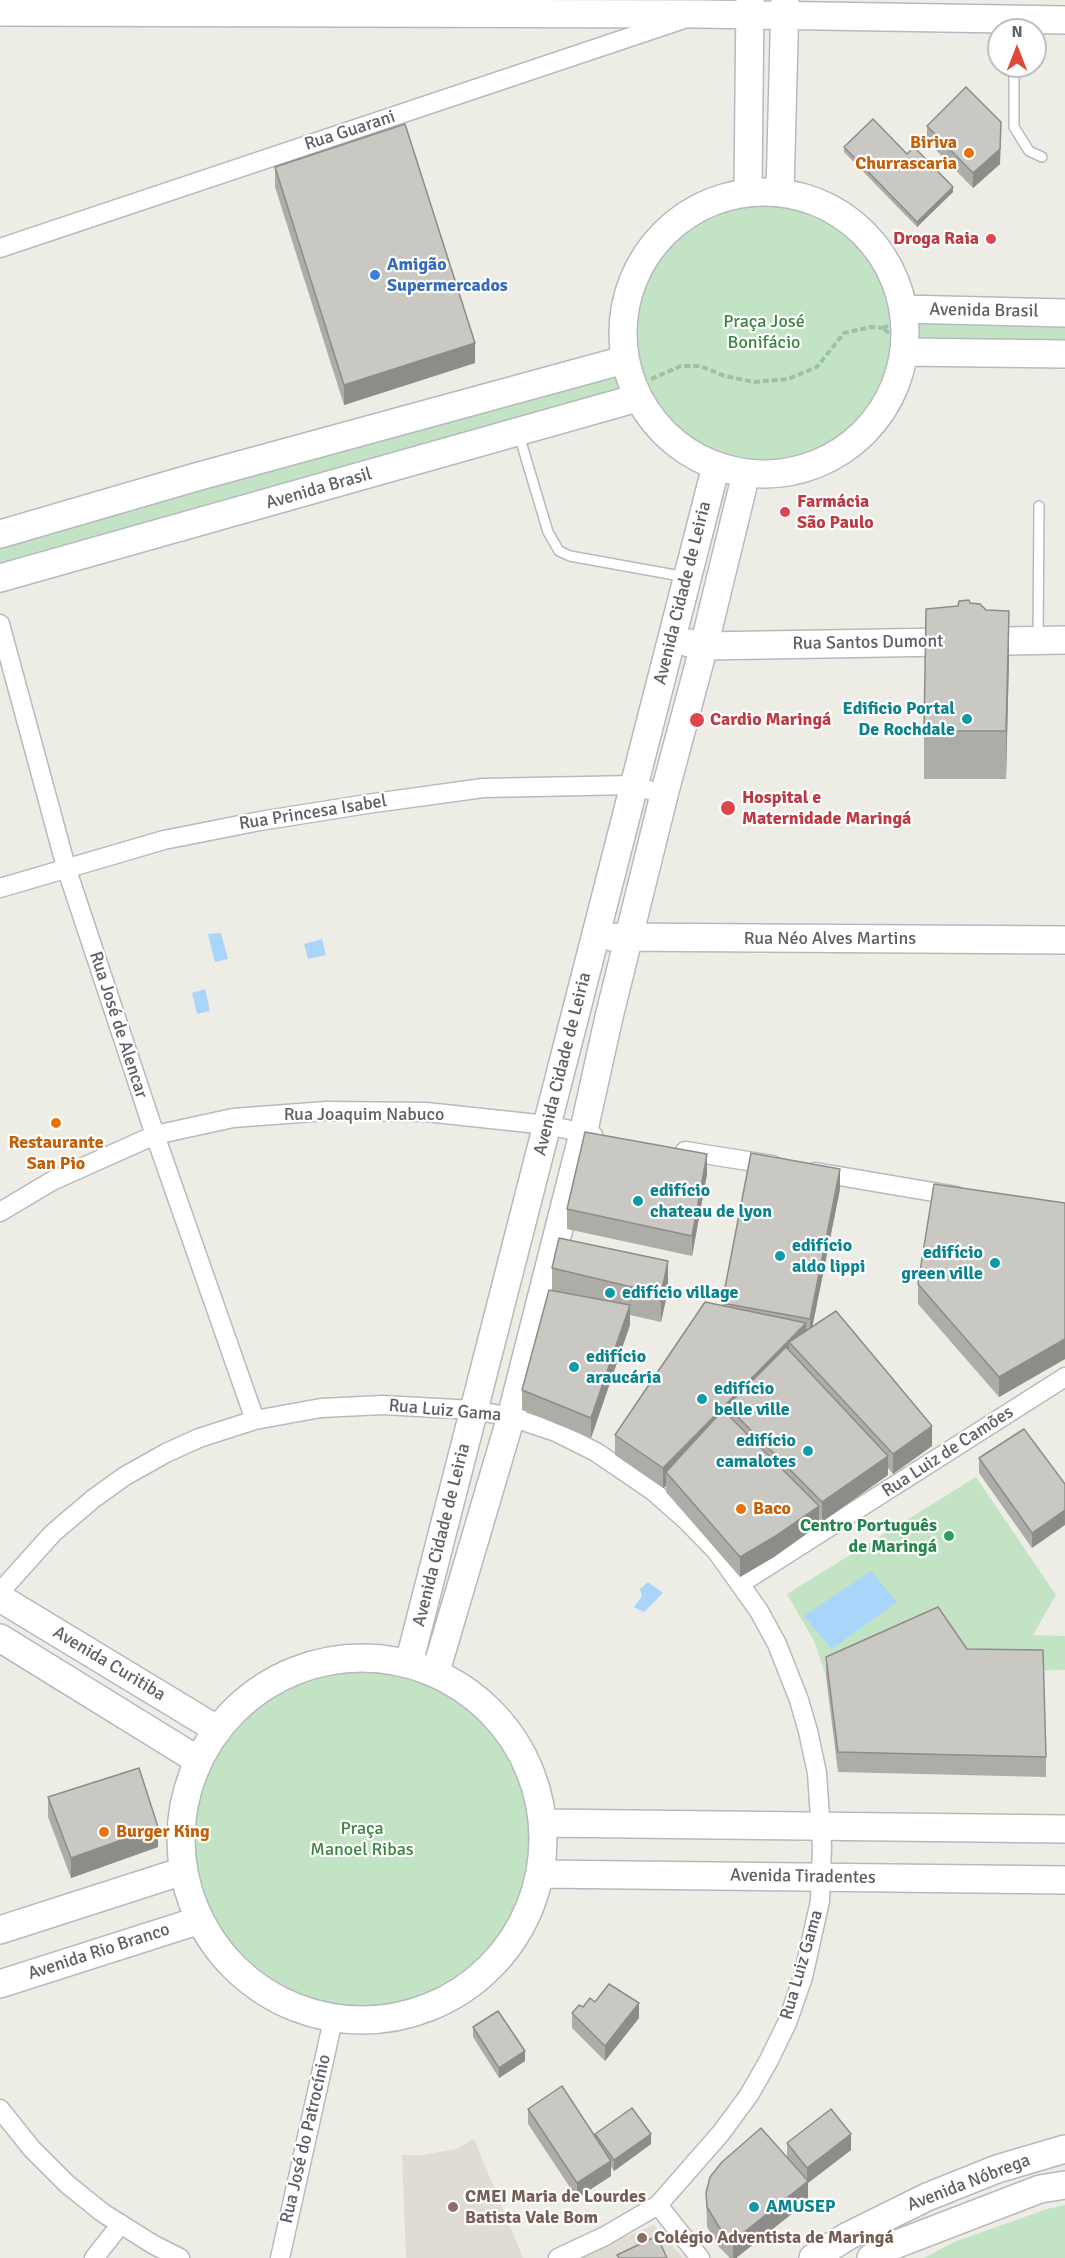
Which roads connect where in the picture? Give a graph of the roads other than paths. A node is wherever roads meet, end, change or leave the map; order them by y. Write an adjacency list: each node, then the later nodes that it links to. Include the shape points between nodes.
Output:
1 (121, 6): 2 (main road); 5 (main road)
2 (326, 6): 7 (main road)
3 (785, 7): 4 (main road); 9 (main road); 13 (main road)
4 (750, 8): 7 (main road); 12 (main road)
5 (0, 12)
6 (1052, 13): 8 (main road)
7 (699, 14): 14 (street, Rua Guarani)
8 (1037, 18)
9 (987, 23)
10 (1014, 78): 11 (lane, via 1014,127 1029,151)
11 (1042, 157)
12 (748, 192): 13 (main road); 19 (main road, via 703,205 664,232 637,269 623,314)
13 (780, 192): 15 (main road, via 819,203 861,230 881,253 895,280)
14 (0, 248)
15 (903, 309): 16 (main road, Avenida Brasil); 17 (main road)
16 (1065, 313)
17 (904, 352): 18 (main road); 23 (main road, via 895,386 878,416 854,442 824,460 791,471)
18 (1065, 354)
19 (624, 360): 20 (main road); 25 (main road)
20 (644, 388): 21 (main road, Avenida Brasil); 22 (main road, via 660,429 686,450)
21 (518, 433): 26 (lane, via 548,532 559,551); 27 (main road, Avenida Brasil)
22 (716, 466): 23 (main road); 26 (main road, Avenida Cidade de Leiria)
23 (745, 478): 32 (main road, Avenida Cidade de Leiria)
24 (1039, 506): 30 (lane)
25 (0, 534)
26 (688, 577): 29 (main road, Avenida Cidade de Leiria)
27 (0, 578)
28 (0, 624): 35 (street, Rua José de Alencar)
29 (672, 639): 32 (main road, Rua Santos Dumont); 33 (main road, Avenida Cidade de Leiria)
30 (1038, 640): 31 (main road, Rua Santos Dumont); 32 (main road, Rua Santos Dumont)
31 (1065, 640)
32 (704, 646): 34 (main road, Avenida Cidade de Leiria)
33 (634, 784): 34 (street); 35 (street, Rua Princesa Isabel, via 483,788 367,804 164,840); 37 (main road, Avenida Cidade de Leiria)
34 (664, 795): 38 (main road, Avenida Cidade de Leiria)
35 (66, 867): 36 (street, Rua Princesa Isabel); 41 (street, Rua José de Alencar)
36 (0, 888)
37 (596, 937): 38 (main road, Rua Néo Alves Martins); 40 (main road, Avenida Cidade de Leiria)
38 (630, 938): 39 (main road, Rua Néo Alves Martins); 42 (main road, Avenida Cidade de Leiria, via 609,1017)
39 (1065, 940)
40 (547, 1125): 41 (street, Rua Joaquim Nabuco, via 426,1112 326,1111 232,1118); 42 (street, Rua Joaquim Nabuco); 47 (main road, Avenida Cidade de Leiria)
41 (155, 1135): 45 (street, Rua Joaquim Nabuco, via 52,1180); 49 (street, Rua José de Alencar)
42 (595, 1136): 48 (main road, Avenida Cidade de Leiria)
43 (665, 1147): 44 (street)
44 (971, 1198)
45 (0, 1212)
46 (1065, 1377): 50 (street, Rua Luiz de Camões)
47 (474, 1410): 48 (street, Rua Luiz Gama); 49 (street, Rua Luiz Gama, via 383,1405 321,1407); 54 (main road, Avenida Cidade de Leiria)
48 (511, 1418): 50 (street, Rua Luiz Gama, via 556,1432 596,1452 653,1491 717,1552); 55 (main road, Avenida Cidade de Leiria)
49 (255, 1420): 51 (street, Rua Luiz Gama, via 199,1438 125,1476 53,1533)
50 (740, 1584): 59 (street, Rua Luiz Gama, via 777,1644 799,1700 816,1773)
51 (0, 1592)
52 (0, 1598): 56 (main road, Avenida Curitiba)
53 (0, 1638): 57 (main road, Avenida Curitiba)
54 (410, 1663): 55 (main road); 56 (main road, via 372,1657 310,1664 254,1691)
55 (436, 1671): 58 (main road, via 495,1715 525,1756 538,1788)
56 (218, 1730): 57 (main road)
57 (196, 1759): 61 (main road, via 181,1811)
58 (544, 1823): 59 (main road); 62 (main road)
59 (821, 1826): 60 (main road); 63 (street, Rua Luiz Gama)
60 (1065, 1829)
61 (180, 1872): 65 (main road); 66 (main road)
62 (541, 1874): 63 (main road, Avenida Tiradentes); 68 (main road, via 530,1911 502,1955 462,1991 414,2013 362,2021)
63 (822, 1877): 64 (main road, Avenida Tiradentes); 72 (street, Rua Luiz Gama, via 803,1977 770,2060 721,2133)
64 (1065, 1880)
65 (197, 1921): 67 (main road, Avenida Rio Branco); 68 (main road, via 218,1952 259,1989)
66 (0, 1930)
67 (0, 1984)
68 (333, 2020): 76 (street, Rua José do Patrocínio)
69 (0, 2109): 73 (street, via 67,2184)
70 (1065, 2149): 79 (main road, Avenida Nóbrega, via 997,2169 927,2197)
71 (1065, 2185): 80 (main road, Avenida Nóbrega, via 1040,2189 884,2249)
72 (658, 2205): 77 (street, Rua Luiz Gama); 78 (street)
73 (121, 2224): 74 (street); 75 (street)
74 (94, 2258)
75 (180, 2258)
76 (280, 2258)
77 (558, 2258)
78 (700, 2258)
79 (813, 2258)
80 (871, 2258)

